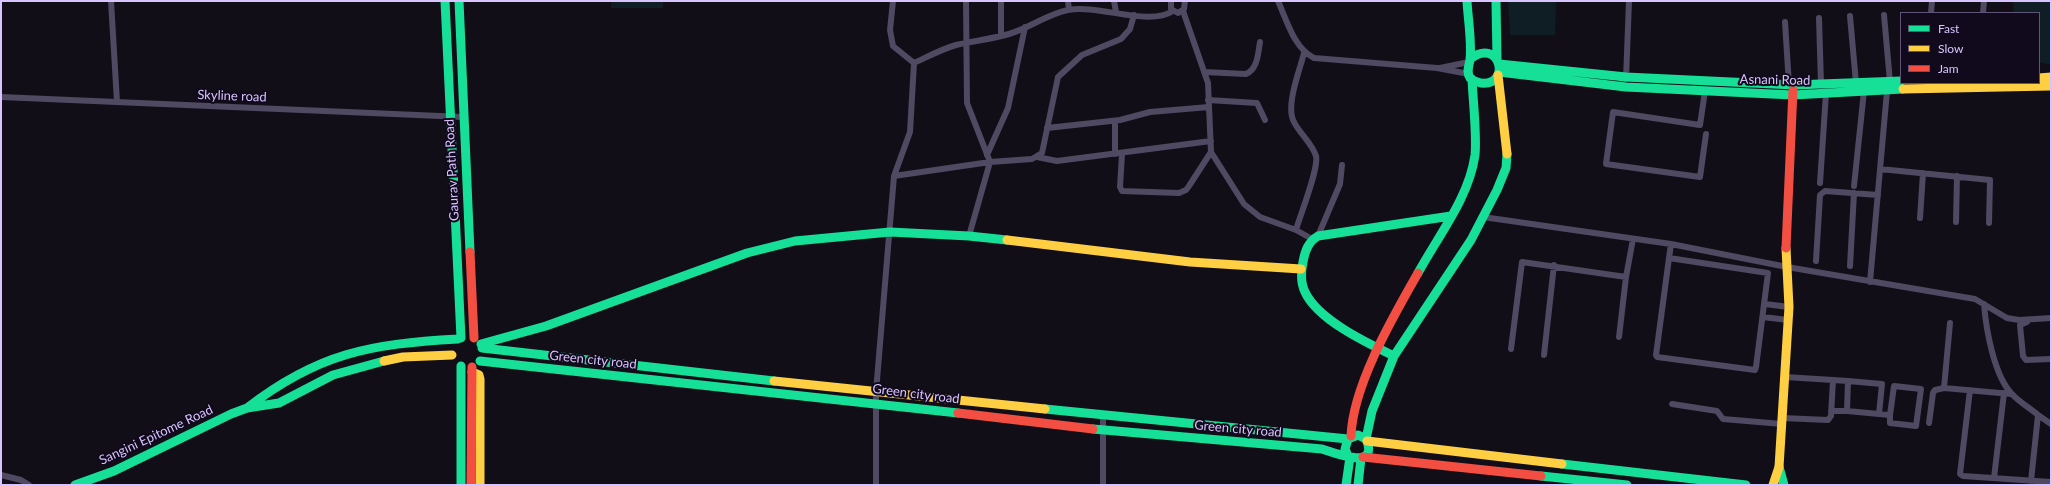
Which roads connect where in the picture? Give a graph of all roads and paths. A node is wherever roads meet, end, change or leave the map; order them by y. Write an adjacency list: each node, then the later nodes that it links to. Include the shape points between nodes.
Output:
1 (111, 1): 56 (street)
2 (445, 1): 58 (street, Gaurav Path Road)
3 (459, 1): 59 (street, Gaurav Path Road)
4 (893, 1): 34 (street, via 890,30 893,46)
5 (966, 1): 31 (street)
6 (1001, 1): 29 (street)
7 (1068, 1): 17 (street)
8 (1114, 1): 20 (street)
9 (1170, 1): 18 (street)
10 (1185, 1): 19 (street)
11 (1278, 1): 32 (street)
12 (1467, 1): 33 (street)
13 (1496, 1): 36 (street)
14 (1629, 1): 39 (street)
15 (1932, 1): 21 (street)
16 (1984, 1): 22 (street)
17 (1069, 10): 20 (street); 28 (street)
18 (1172, 11): 19 (street); 23 (street, via 1156,18)
19 (1182, 11): 37 (street)
20 (1116, 12): 23 (street)
21 (1932, 12)
22 (1983, 12)
23 (1134, 15): 62 (street, via 1130,30 1121,39 1082,55 1058,77)
24 (1884, 15): 46 (street)
25 (1850, 16): 43 (street)
26 (1819, 18): 44 (street)
27 (1785, 22): 45 (street)
28 (1025, 27): 29 (street); 68 (street, via 1008,108)
29 (1001, 36): 31 (street)
30 (1260, 42): 37 (street, via 1251,72)
31 (966, 43): 34 (street); 68 (street, via 967,103)
32 (1304, 53): 35 (street, via 1314,58 1337,61); 84 (street, via 1291,111 1293,122 1312,149 1316,162)
33 (1470, 60): 35 (street); 36 (street, via 1484,52 1494,56); 38 (street)
34 (914, 63): 74 (street, via 910,132)
35 (1437, 68): 38 (street)
36 (1498, 68): 38 (street, via 1491,82 1486,84 1476,82); 39 (street, Asnani Road); 49 (street, Asnani Road); 80 (street, via 1507,152 1506,168)
37 (1204, 72): 55 (street, via 1208,83)
38 (1470, 76): 79 (street, via 1474,164 1463,194)
39 (1626, 76): 45 (street, Asnani Road); 49 (street)
40 (2051, 77): 41 (street)
41 (2040, 78)
42 (1900, 81): 46 (street, Asnani Road)
43 (1856, 83): 44 (street, Asnani Road); 46 (street, Asnani Road)
44 (1820, 84): 45 (street, Asnani Road)
45 (1791, 85): 53 (street)
46 (1889, 86): 47 (street, Asnani Road); 51 (street, Asnani Road); 72 (street)
47 (1928, 86): 48 (street, Asnani Road)
48 (2051, 86)
49 (1626, 87): 50 (street, Asnani Road)
50 (1705, 91): 53 (street, Asnani Road); 63 (street, via 1700,125 1613,112 1606,164 1700,177)
51 (1864, 91): 52 (street, Asnani Road); 77 (street)
52 (1826, 93): 53 (street, Asnani Road); 76 (street)
53 (1793, 95): 94 (street)
54 (1, 97): 56 (street, Skyline road)
55 (1208, 100): 57 (street); 60 (street, via 1256,103)
56 (117, 102): 58 (street, Skyline road)
57 (1209, 107): 61 (street, via 1150,112); 64 (street)
58 (449, 116): 59 (street, Skyline road); 106 (street, Gaurav Path Road)
59 (463, 117): 107 (street, Gaurav Path Road)
60 (1265, 120)
61 (1115, 121): 62 (street); 66 (street)
62 (1047, 128): 69 (street, via 1042,153)
63 (1706, 134)
64 (1211, 141): 65 (street); 67 (street)
65 (1211, 152): 67 (street, via 1189,186 1179,193 1122,191); 84 (street, via 1244,204 1260,217)
66 (1114, 154): 67 (street); 69 (street, via 1057,161)
67 (1122, 154)
68 (987, 155): 70 (street)
69 (1037, 157): 70 (street, via 1032,160)
70 (990, 162): 74 (street); 86 (street)
71 (1342, 165): 87 (street, via 1340,184)
72 (1880, 169): 73 (street); 78 (street)
73 (1923, 173): 75 (street); 81 (street)
74 (894, 176): 85 (street)
75 (1957, 176): 82 (street); 83 (street, via 1990,180)
76 (1820, 183)
77 (1854, 190): 78 (street); 91 (street, via 1824,191 1820,195); 93 (street)
78 (1878, 195): 97 (street)
79 (1451, 216): 87 (street); 108 (street)
80 (1483, 217): 88 (street); 113 (street, via 1471,240)
81 (1920, 218)
82 (1956, 222)
83 (1988, 223)
84 (1296, 230): 87 (street)
85 (890, 232): 86 (street); 107 (street, via 795,241 747,253 546,326); 124 (street)
86 (969, 236): 95 (street, via 1190,262)
87 (1315, 237): 95 (street, via 1304,254)
88 (1633, 238): 89 (street); 96 (street)
89 (1671, 244): 90 (street); 94 (street)
90 (1669, 258): 98 (street, via 1767,272 1769,274); 101 (street, via 1656,355 1659,358 1754,370)
91 (1816, 261)
92 (1554, 265): 96 (street); 110 (street, via 1522,262); 112 (street)
93 (1850, 266)
94 (1786, 267): 97 (street); 100 (street)
95 (1301, 269): 108 (street, via 1306,296 1321,313)
96 (1626, 277): 105 (street)
97 (1870, 282): 99 (street, via 1976,299)
98 (1765, 304): 100 (street); 101 (street)
99 (1984, 304): 102 (street, via 2007,318); 125 (street, via 1993,354)
100 (1789, 307): 103 (street)
101 (1763, 316): 103 (street)
102 (2051, 319): 114 (street, via 2020,325 2023,356 2026,360)
103 (1788, 320): 119 (street)
104 (1950, 323): 122 (street)
105 (1619, 338)
106 (459, 339): 107 (street, via 468,336); 109 (street, via 409,342); 111 (street, via 452,348)
107 (479, 344): 115 (street); 124 (street, Green city road, via 585,361)
108 (1377, 348): 113 (street); 139 (street, via 1354,410)
109 (363, 349): 116 (street); 128 (street, via 329,358 294,374 268,390)
110 (1511, 349)
111 (452, 355): 116 (street, via 403,357); 117 (street)
112 (1544, 355)
113 (1394, 356): 140 (street, via 1372,411)
114 (2051, 359)
115 (480, 361): 118 (street); 126 (street, Green city road)
116 (368, 364): 128 (street, via 333,375 279,403)
117 (461, 366): 118 (street); 150 (street)
118 (472, 369): 151 (street); 152 (street, via 480,379)
119 (1784, 377): 120 (street); 135 (street)
120 (1833, 380): 121 (street); 129 (street)
121 (1848, 381): 130 (street); 131 (street, via 1882,384)
122 (1944, 388): 123 (street); 136 (street, via 1933,393)
123 (1970, 390): 125 (street); 145 (street, via 1960,472 1963,476)
124 (876, 392): 126 (street); 132 (street, Green city road)
125 (2007, 394): 134 (street); 145 (street)
126 (876, 403): 138 (street, Green city road); 153 (street)
127 (1672, 404): 135 (street, via 1718,411 1723,419)
128 (247, 408): 149 (street, Sangini Epitome Road, via 114,470)
129 (1831, 411): 130 (street); 135 (street, via 1828,420)
130 (1847, 411): 131 (street)
131 (1878, 414): 133 (street)
132 (1104, 415): 138 (street); 139 (street, Green city road)
133 (1890, 415): 133 (street, via 1894,386 1921,389 1916,426 1890,423)
134 (2038, 415): 137 (street); 146 (street)
135 (1782, 421): 143 (street)
136 (1929, 423)
137 (2051, 424)
138 (1103, 430): 141 (street, Green city road, via 1322,450); 154 (street)
139 (1349, 437): 140 (street, via 1358,435); 141 (street, via 1345,449)
140 (1366, 440): 142 (street, via 1368,450); 158 (street)
141 (1349, 456): 142 (street); 155 (street)
142 (1362, 458): 156 (street); 157 (street)
143 (1779, 467): 159 (street); 160 (street)
144 (1, 475): 148 (street, via 21,480)
145 (1994, 478): 146 (street)
146 (2031, 481): 147 (street)
147 (2051, 482)
148 (29, 485)
149 (75, 485)
150 (461, 485)
151 (471, 485)
152 (480, 485)
153 (876, 485)
154 (1103, 485)
155 (1346, 485)
156 (1358, 485)
157 (1627, 485)
158 (1746, 485)
159 (1772, 485)
160 (1784, 485)

